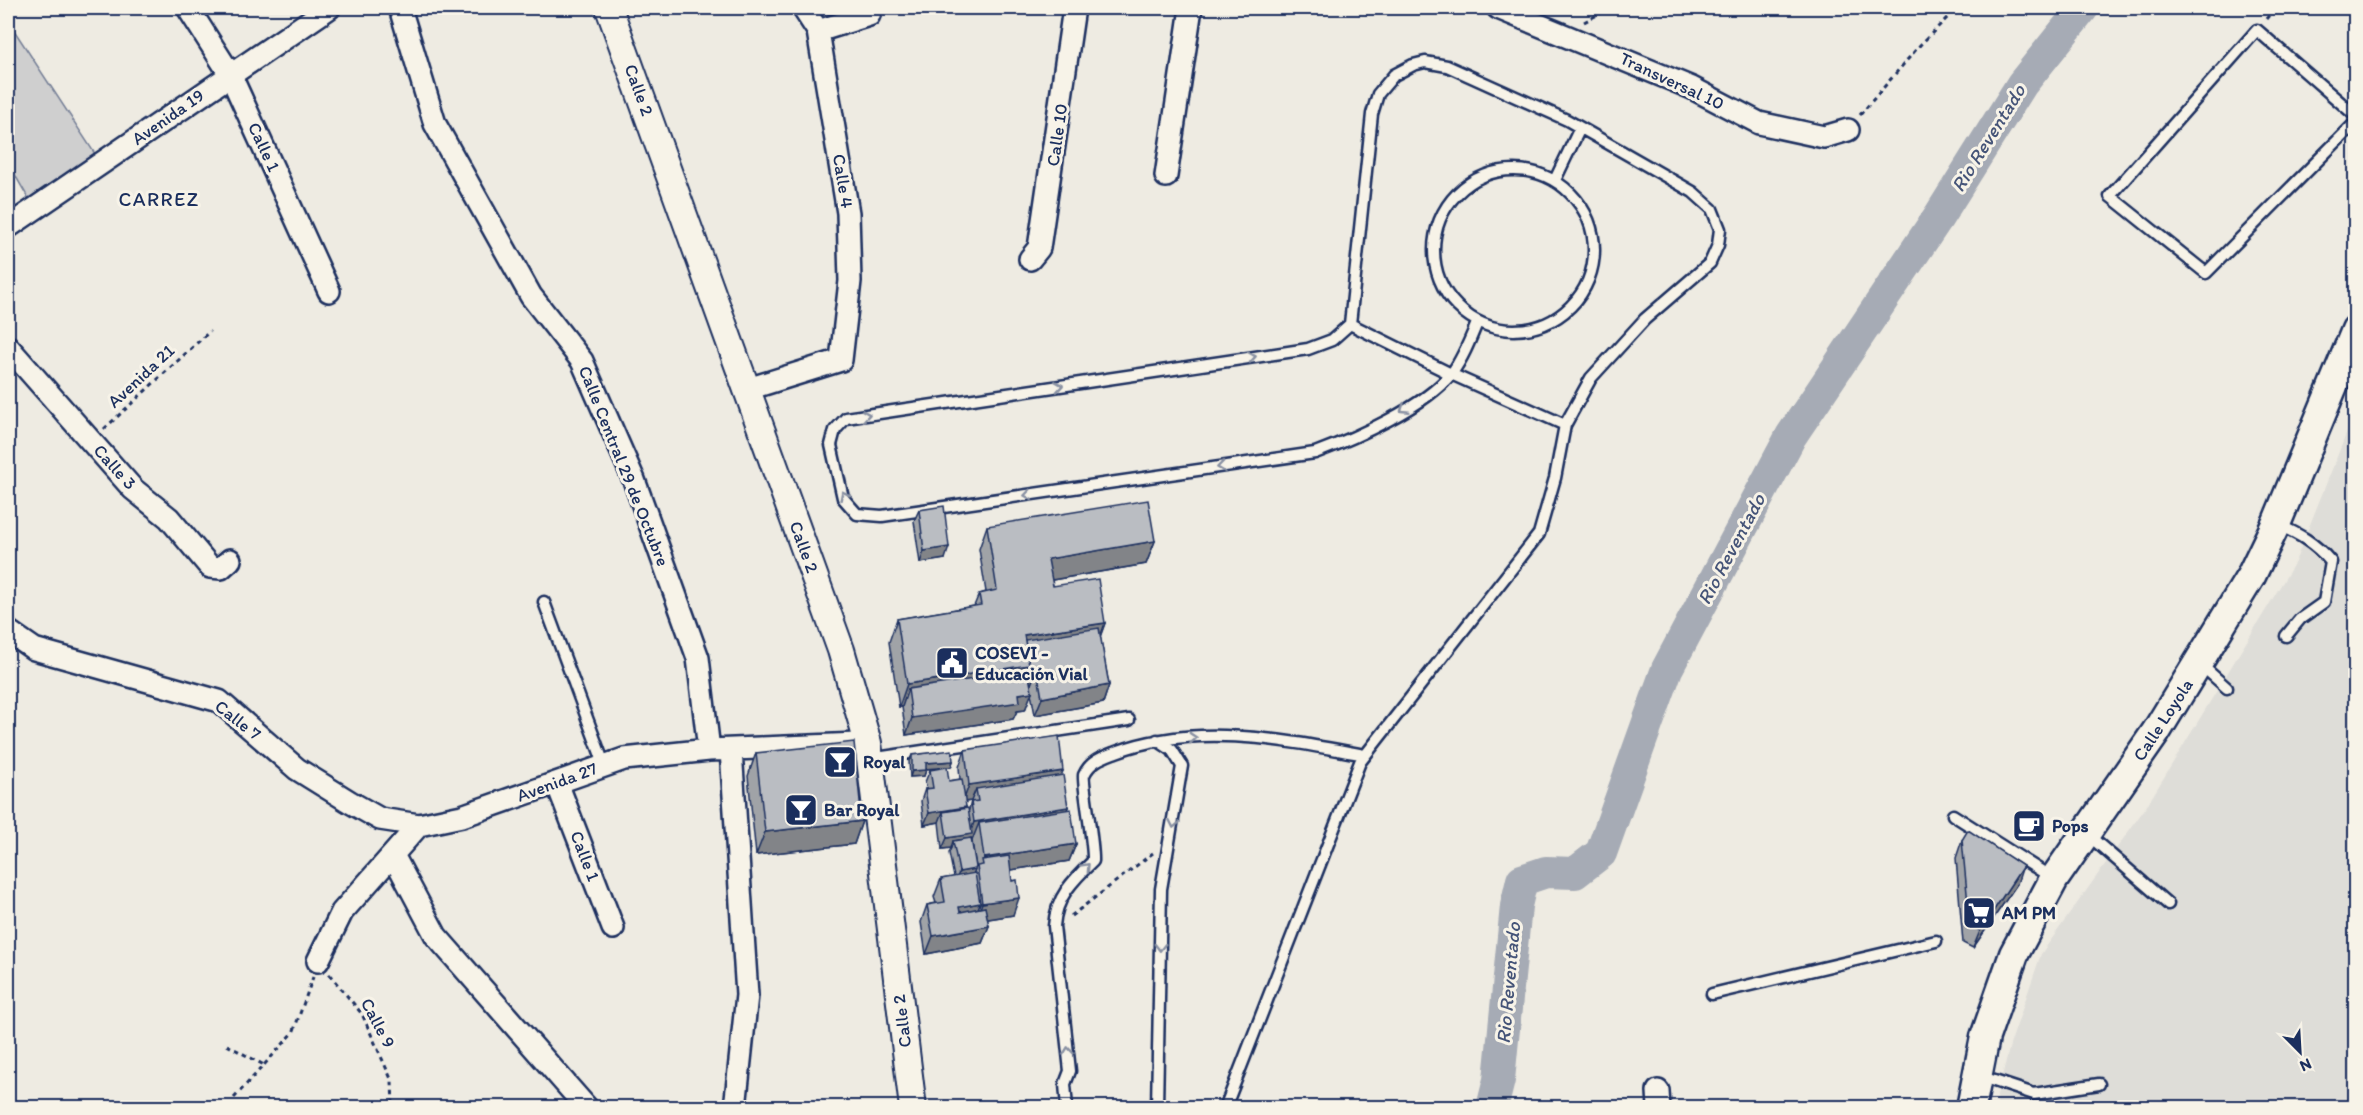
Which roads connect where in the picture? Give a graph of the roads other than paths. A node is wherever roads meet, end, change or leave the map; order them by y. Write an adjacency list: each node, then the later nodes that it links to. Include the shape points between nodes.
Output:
1 (188, 8): 11 (street, Calle 1)
2 (329, 8): 11 (street, Avenida 19)
3 (400, 8): 37 (street, Calle Central 29 de Octubre, via 435,124 531,296 582,361 634,480 698,658)
4 (609, 8): 26 (street, Calle 2)
5 (803, 8): 10 (street, Calle 4)
6 (871, 8): 10 (street, via 869,15)
7 (1074, 8): 19 (street, Calle 10, via 1039,248)
8 (1191, 8): 16 (street)
9 (1498, 8): 15 (street, Transversal 10, via 1692,88 1759,123 1824,137)
10 (818, 31): 26 (street, Calle 4, via 848,213 850,280 841,360)
11 (230, 74): 18 (street, Avenida 19); 20 (street, Calle 1)
12 (2355, 116): 13 (lane, via 2257,30 2110,196 2206,273)
13 (2355, 122)
14 (1580, 128): 17 (lane); 22 (lane, via 1447,66 1425,62 1394,75 1378,94 1372,114); 27 (lane, via 1693,192 1712,209 1720,229 1710,263 1645,319 1591,378)
15 (1848, 130)
16 (1166, 176)
17 (1555, 180): 21 (lane, via 1579,203 1595,240 1594,265 1585,289 1570,309 1550,323 1501,330); 21 (lane, via 1531,171 1505,170 1480,177 1459,191 1443,212 1434,236 1433,262 1441,286 1456,307)
18 (8, 227)
19 (1030, 259)
20 (329, 291)
21 (1477, 323): 25 (lane)
22 (1350, 324): 25 (lane); 25 (lane, one-way to 22, via 1402,412 1315,453 882,516 857,514 843,498 831,445 835,430 846,418 1308,349 1332,340)
23 (2355, 330): 28 (main road, Calle Loyola)
24 (8, 347): 29 (street, Calle 3, via 134,489 169,518 210,567 221,568)
25 (1451, 374): 27 (lane)
26 (747, 389): 39 (street, Calle 2, via 841,650)
27 (1564, 425): 40 (lane, via 1555,478 1539,534)
28 (2276, 524): 32 (lane, via 2305,537 2331,562 2324,602 2300,619); 33 (main road, Calle Loyola)
29 (230, 560)
30 (544, 602): 41 (lane)
31 (8, 631): 44 (street, Calle 7, via 34,649 219,701 297,769 350,802 380,819)
32 (2286, 636)
33 (2200, 664): 34 (lane); 45 (main road, Calle Loyola)
34 (2227, 688)
35 (1130, 720): 39 (lane)
36 (1156, 740): 40 (lane, one-way to 40, via 1231,736); 58 (lane, one-way to 36, via 1065,1083 1070,1071 1054,926 1055,912 1066,889 1093,861 1092,825 1082,783 1095,760); 59 (lane, one-way to 59, via 1172,750 1182,766 1161,889)
37 (709, 750): 38 (street, Avenida 27); 41 (street, Avenida 27)
38 (731, 750): 39 (street, Avenida 27); 56 (street, via 747,995)
39 (869, 751): 57 (street, Calle 2)
40 (1365, 755): 60 (lane)
41 (604, 764): 42 (street, Avenida 27)
42 (556, 783): 44 (street, Avenida 27, via 462,816); 49 (street, Calle 1)
43 (1953, 815): 47 (lane)
44 (419, 825): 46 (street)
45 (2086, 834): 47 (main road, Calle Loyola); 48 (lane)
46 (393, 855): 51 (street, via 342,912); 55 (street, via 436,936)
47 (2054, 879): 53 (main road, Calle Loyola, via 2014,954)
48 (2168, 904)
49 (614, 928)
50 (1936, 941): 52 (lane)
51 (318, 962)
52 (1712, 994)
53 (1976, 1075): 54 (lane, via 2034,1094); 61 (main road, Calle Loyola)
54 (2099, 1084)
55 (587, 1107)
56 (735, 1107)
57 (913, 1107)
58 (1067, 1107)
59 (1157, 1107)
60 (1225, 1107)
61 (1971, 1107)

